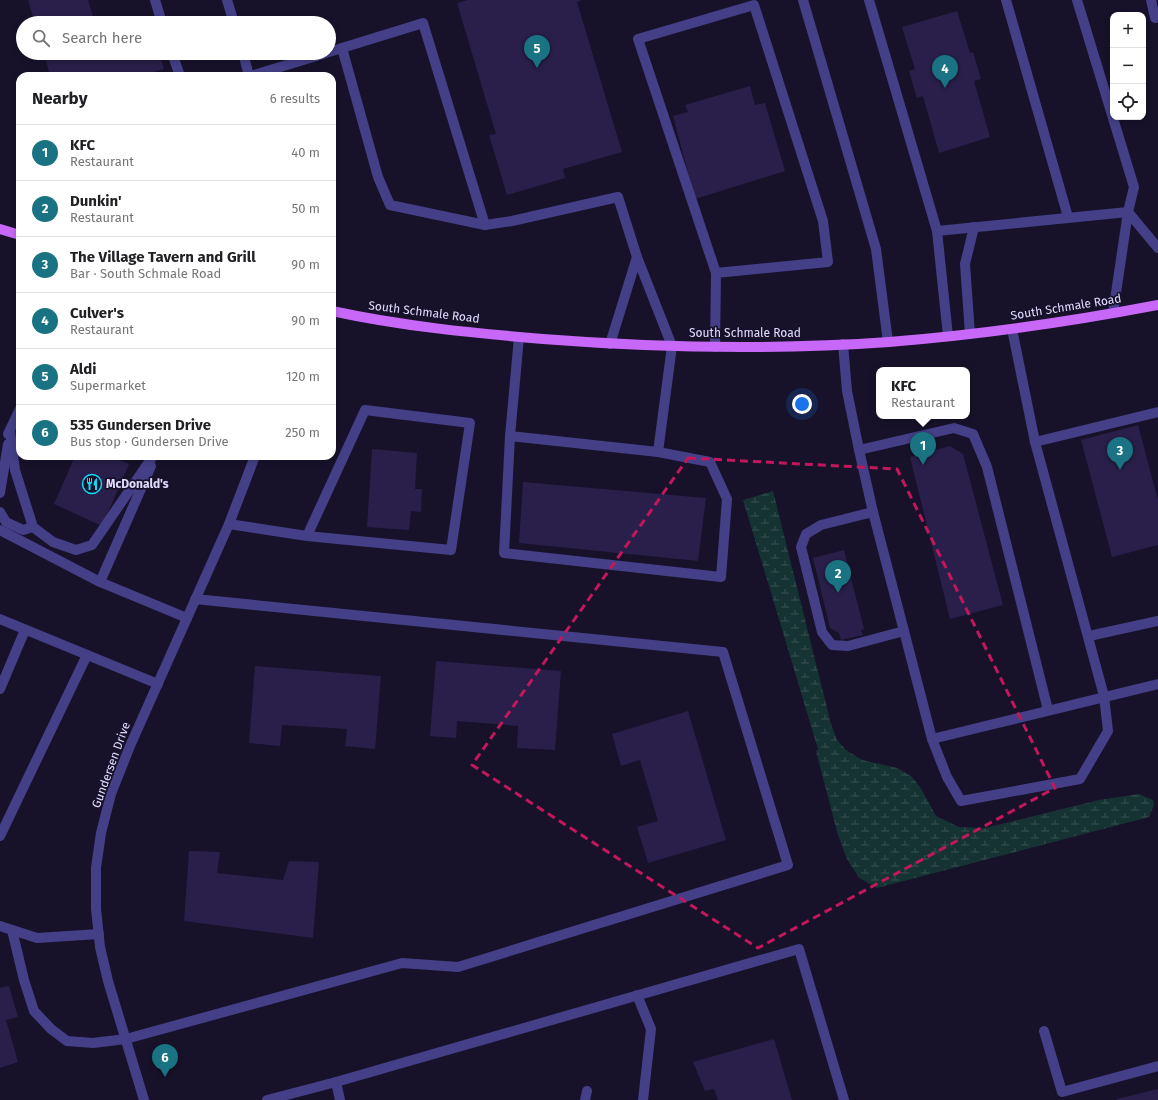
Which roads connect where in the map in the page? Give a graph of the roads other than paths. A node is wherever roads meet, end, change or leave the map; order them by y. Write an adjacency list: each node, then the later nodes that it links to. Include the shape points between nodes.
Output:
1 (155, 0): 8 (street)
2 (227, 0): 9 (street)
3 (803, 0): 36 (street, via 876,249)
4 (869, 0): 24 (street)
5 (1006, 0): 20 (street)
6 (1077, 0): 19 (street, via 1134,187)
7 (1151, 0): 10 (street, via 1155,18)
8 (160, 16)
9 (232, 16)
10 (1158, 17)
11 (342, 48): 12 (street); 21 (street, via 378,177 390,205); 21 (street, via 423,23)
12 (336, 50)
13 (174, 60): 16 (street)
14 (245, 60): 17 (street)
15 (304, 60): 18 (street)
16 (179, 72)
17 (249, 72)
18 (264, 72)
19 (1128, 212): 20 (street); 26 (street); 31 (street)
20 (1068, 217): 22 (street)
21 (485, 225): 27 (street, via 618,197)
22 (974, 227): 24 (street); 33 (street, via 965,264)
23 (0, 229): 25 (main road)
24 (937, 231): 34 (street)
25 (16, 234)
26 (1158, 248)
27 (637, 257): 37 (street); 39 (street)
28 (716, 273): 28 (street, via 828,262 823,221 754,5 638,40); 40 (street)
29 (1158, 305): 31 (main road, South Schmale Road)
30 (336, 313): 35 (main road, South Schmale Road, via 399,324)
31 (1113, 313): 32 (main road, South Schmale Road)
32 (1012, 329): 33 (main road, South Schmale Road); 45 (street)
33 (970, 334): 34 (main road, South Schmale Road)
34 (948, 336): 36 (main road, South Schmale Road)
35 (519, 337): 37 (main road, South Schmale Road); 44 (street)
36 (888, 342): 38 (main road, South Schmale Road)
37 (610, 344): 39 (main road, South Schmale Road)
38 (843, 344): 40 (main road, South Schmale Road); 47 (street, via 847,391)
39 (672, 346): 40 (main road, South Schmale Road); 48 (street)
40 (715, 347)
41 (1158, 412): 45 (street)
42 (16, 417): 43 (street)
43 (10, 430): 46 (street); 52 (street); 56 (street, via 15,470)
44 (510, 436): 48 (street); 48 (street, via 504,553 721,577 727,499 710,462)
45 (1035, 442): 66 (street)
46 (0, 450)
47 (859, 450): 54 (street); 72 (street, via 954,428 973,434 987,467)
48 (658, 452)
49 (149, 460): 56 (street, via 92,545 76,550 53,542)
50 (154, 460): 59 (street)
51 (253, 460): 55 (street, Gundersen Drive)
52 (0, 493)
53 (0, 512): 56 (street, via 6,522 23,530)
54 (873, 512): 65 (street); 65 (street, via 821,525 806,534 801,547 822,632 832,645 848,646)
55 (229, 524): 58 (street); 60 (street, Gundersen Drive)
56 (34, 527)
57 (0, 530): 59 (street)
58 (307, 536): 58 (street, via 451,550 470,423 365,410)
59 (100, 582): 61 (street)
60 (195, 600): 61 (street, Gundersen Drive); 80 (street, via 723,652 788,865 458,967 402,963)
61 (187, 618): 68 (street, Gundersen Drive)
62 (0, 619): 64 (street)
63 (1158, 621): 66 (street)
64 (25, 630): 67 (street); 70 (street)
65 (904, 631): 73 (street)
66 (1089, 636): 71 (street)
67 (87, 655): 68 (street); 74 (street)
68 (158, 684): 77 (street, Gundersen Drive, via 111,794 101,833 96,868)
69 (1158, 684): 71 (street)
70 (0, 689)
71 (1104, 696): 72 (street); 73 (street, via 1108,732 1080,779 961,801 947,777)
72 (1048, 710): 73 (street)
73 (932, 739)
74 (0, 836)
75 (0, 926): 76 (street)
76 (12, 930): 77 (street, via 37,938); 80 (street, via 34,1011 51,1029 67,1041 93,1043)
77 (99, 934): 80 (street, Gundersen Drive, via 108,980)
78 (637, 995): 82 (street); 86 (street, via 651,1029); 87 (street, via 799,949)
79 (1044, 1031): 81 (street, via 1062,1092)
80 (126, 1039): 83 (street, Gundersen Drive)
81 (1158, 1066)
82 (336, 1082): 84 (street); 85 (street)
83 (144, 1100)
84 (267, 1100)
85 (340, 1100)
86 (642, 1100)
87 (844, 1100)

